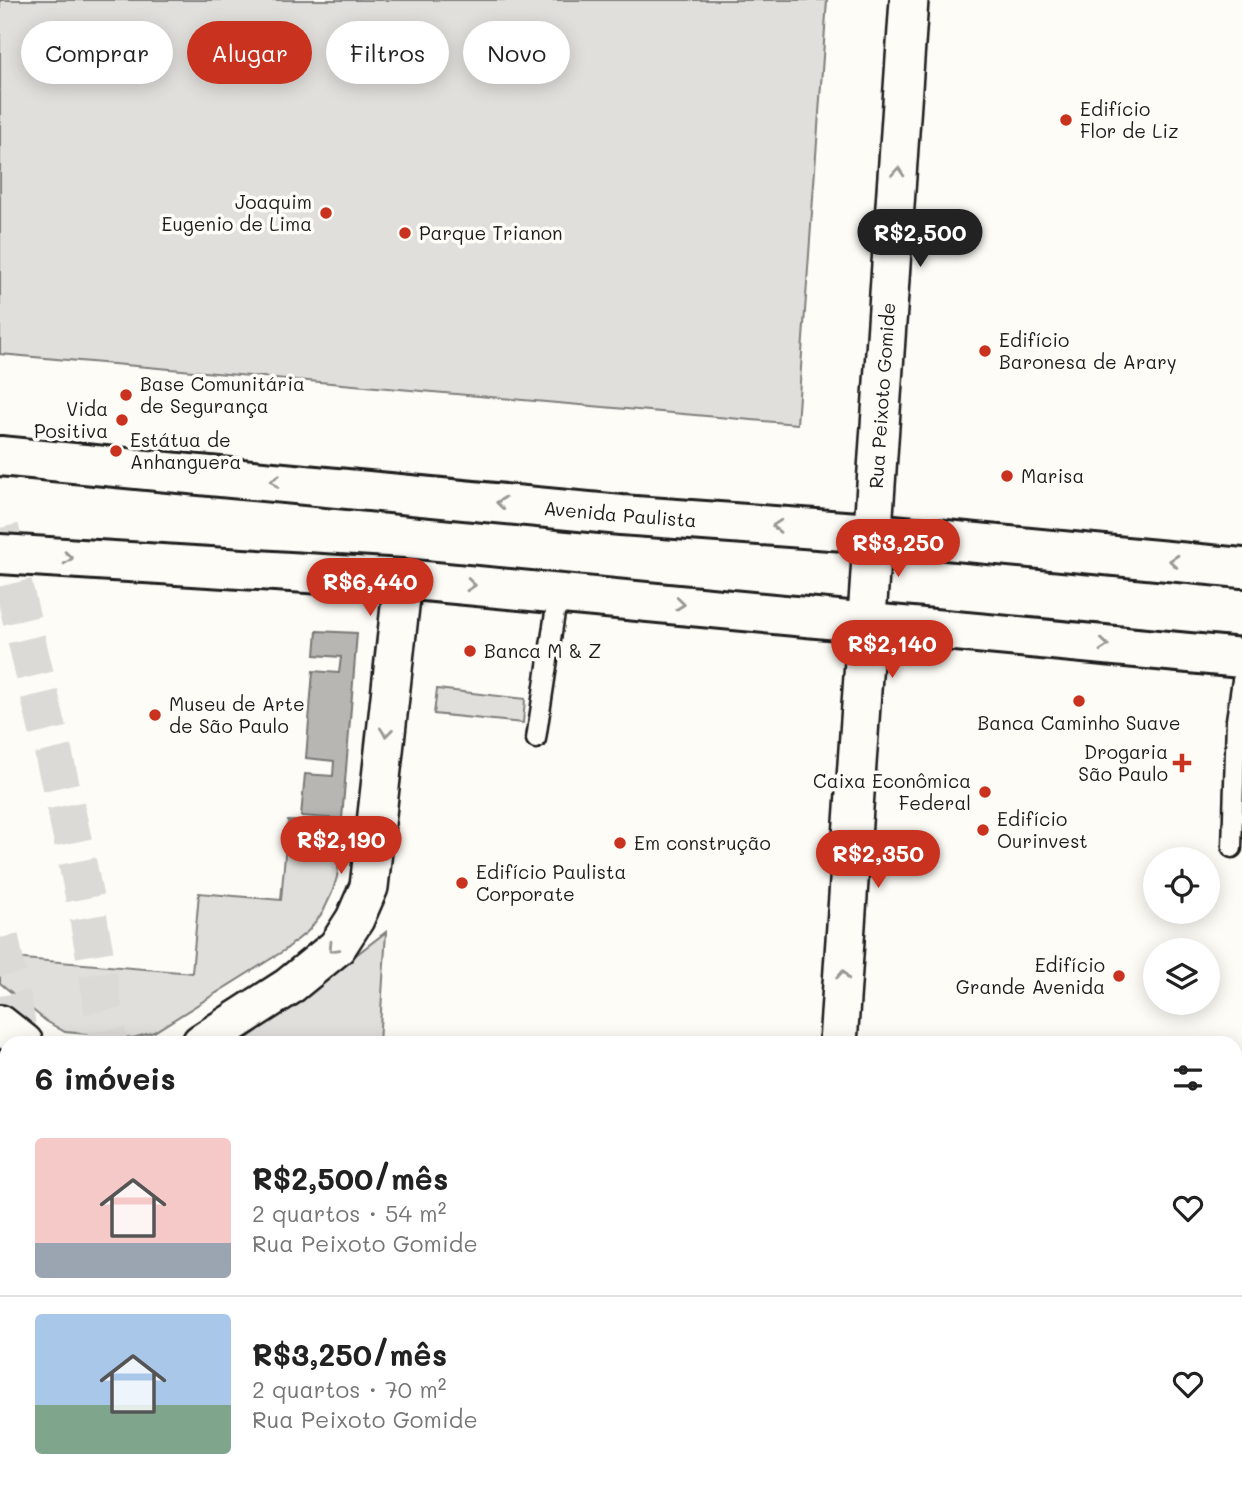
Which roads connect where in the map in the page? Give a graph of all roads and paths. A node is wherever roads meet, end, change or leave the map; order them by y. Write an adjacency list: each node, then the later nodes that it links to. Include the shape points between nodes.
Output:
1 (909, 0): 3 (street, Rua Peixoto Gomide, one-way to 1)
2 (0, 456): 3 (main road, Avenida Paulista, one-way to 2, via 621,515)
3 (872, 533): 5 (main road, Avenida Paulista, one-way to 3); 8 (street, Rua Peixoto Gomide)
4 (0, 555): 6 (main road, one-way to 6)
5 (1242, 568)
6 (403, 579): 7 (main road, one-way to 7); 15 (street, one-way to 15, via 369,887 337,947 288,987)
7 (558, 593): 8 (main road, one-way to 8); 11 (lane)
8 (868, 622): 9 (main road, one-way to 9); 16 (street, Rua Peixoto Gomide, one-way to 8)
9 (1242, 658)
10 (1242, 680): 12 (lane, via 1236,720)
11 (536, 738)
12 (1232, 848)
13 (0, 1024): 14 (street)
14 (15, 1036)
15 (212, 1036)
16 (838, 1036)

